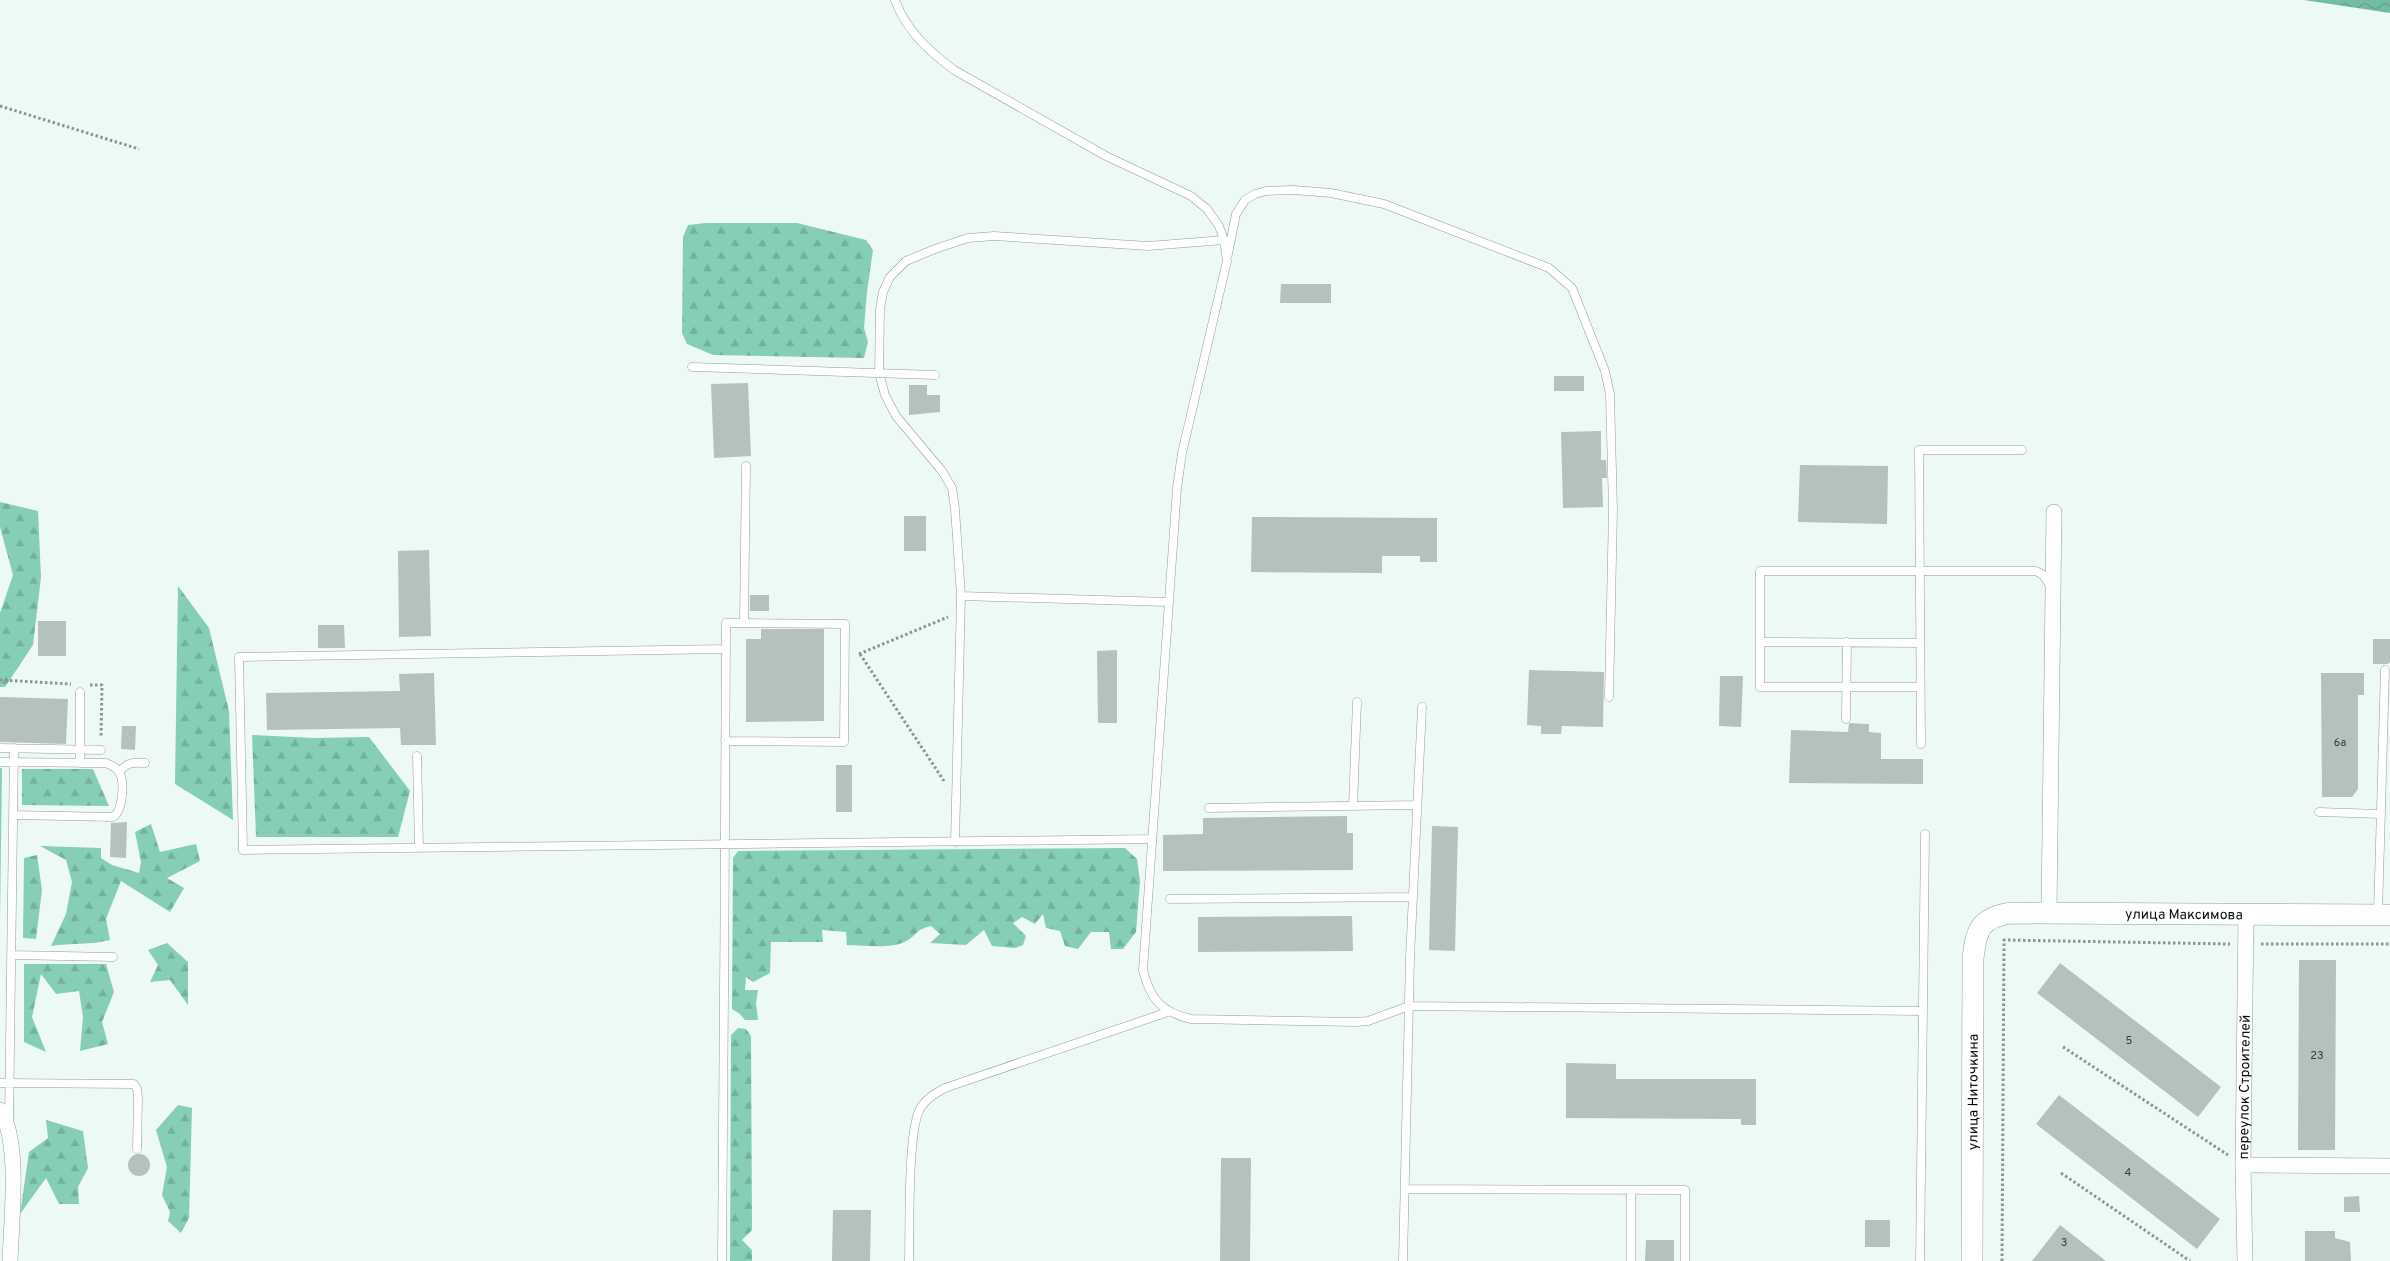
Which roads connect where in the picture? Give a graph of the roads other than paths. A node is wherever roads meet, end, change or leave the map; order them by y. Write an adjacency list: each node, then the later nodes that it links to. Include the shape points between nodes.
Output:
1 (896, 0): 2 (lane, via 914,35 954,70 1106,156 1191,196 1208,209)
2 (1224, 240): 3 (lane); 5 (lane, via 1148,246 994,236 968,238 935,248 906,261 890,277 883,292)
3 (1227, 261): 13 (lane, via 1182,453 1176,488); 23 (lane, via 1236,214 1245,200 1266,191 1294,190 1331,193 1384,204 1549,268 1572,288 1605,371 1610,394 1613,510)
4 (692, 367): 5 (lane)
5 (879, 373): 6 (lane); 12 (lane, via 885,395 896,416 942,471 952,488)
6 (935, 375)
7 (2022, 450): 10 (lane, via 1919,450)
8 (746, 466): 14 (lane)
9 (2054, 512): 11 (street)
10 (1920, 571): 11 (lane, via 2036,571 2047,580); 15 (lane, via 1760,571); 17 (lane)
11 (2053, 591): 52 (street)
12 (961, 596): 13 (lane); 47 (lane)
13 (1168, 602): 46 (lane)
14 (744, 623): 18 (lane, via 726,623); 27 (lane, via 845,624 844,742)
15 (1760, 642): 16 (lane); 20 (lane, via 1760,687)
16 (1847, 642): 17 (lane); 20 (lane)
17 (1920, 643): 21 (lane)
18 (726, 649): 27 (lane); 49 (lane, via 239,657 243,850)
19 (2385, 670): 43 (lane)
20 (1846, 687): 21 (lane); 26 (lane)
21 (1920, 687): 28 (lane)
22 (80, 692): 31 (lane)
23 (1609, 697)
24 (1357, 702): 40 (lane)
25 (1422, 707): 39 (lane)
26 (1846, 719)
27 (725, 741): 48 (lane)
28 (1920, 744)
29 (0, 748): 30 (lane)
30 (14, 748): 31 (lane); 35 (lane)
31 (80, 750): 32 (lane); 36 (lane)
32 (101, 750)
33 (417, 756): 49 (lane)
34 (0, 762): 35 (lane)
35 (14, 762): 36 (lane); 44 (lane)
36 (80, 763): 38 (lane, via 106,763)
37 (146, 763): 38 (lane, via 127,764)
38 (120, 772): 44 (lane, via 121,808 113,817)
39 (1417, 805): 40 (lane); 50 (lane)
40 (1353, 806): 41 (lane)
41 (1209, 808)
42 (2319, 812): 43 (lane)
43 (2380, 814): 54 (lane)
44 (14, 815): 56 (lane)
45 (1926, 834): 59 (lane)
46 (1152, 839): 47 (lane); 60 (lane, via 1143,970 1152,996)
47 (955, 842): 48 (lane)
48 (725, 845): 49 (lane); 71 (lane)
49 (419, 848)
50 (1413, 897): 51 (lane); 58 (lane)
51 (1170, 899)
52 (2049, 913): 53 (street, улица Максимова); 55 (street, улица Максимова, via 1997,915)
53 (2246, 914): 54 (street, улица Максимова); 66 (street, переулок Строителей)
54 (2384, 915)
55 (1982, 925): 77 (street, улица Ниточкина, via 1973,958)
56 (12, 956): 57 (lane); 62 (lane)
57 (113, 956)
58 (1409, 1006): 59 (lane); 60 (lane, via 1357,1022 1191,1019); 68 (lane)
59 (1923, 1011): 76 (lane)
60 (1168, 1012): 72 (lane, via 945,1088 930,1097 920,1108 912,1144)
61 (0, 1083): 62 (lane)
62 (10, 1083): 64 (lane); 65 (lane, via 134,1084 138,1097)
63 (0, 1110): 64 (street)
64 (9, 1131): 70 (street, via 12,1156)
65 (137, 1149)
66 (2243, 1165): 67 (street); 78 (street, переулок Строителей)
67 (2390, 1166)
68 (1405, 1189): 69 (lane); 73 (lane)
69 (1631, 1190): 74 (lane); 75 (lane, via 1685,1190)
70 (10, 1261)
71 (722, 1261)
72 (909, 1261)
73 (1403, 1261)
74 (1631, 1261)
75 (1685, 1261)
76 (1920, 1261)
77 (1972, 1261)
78 (2244, 1261)

